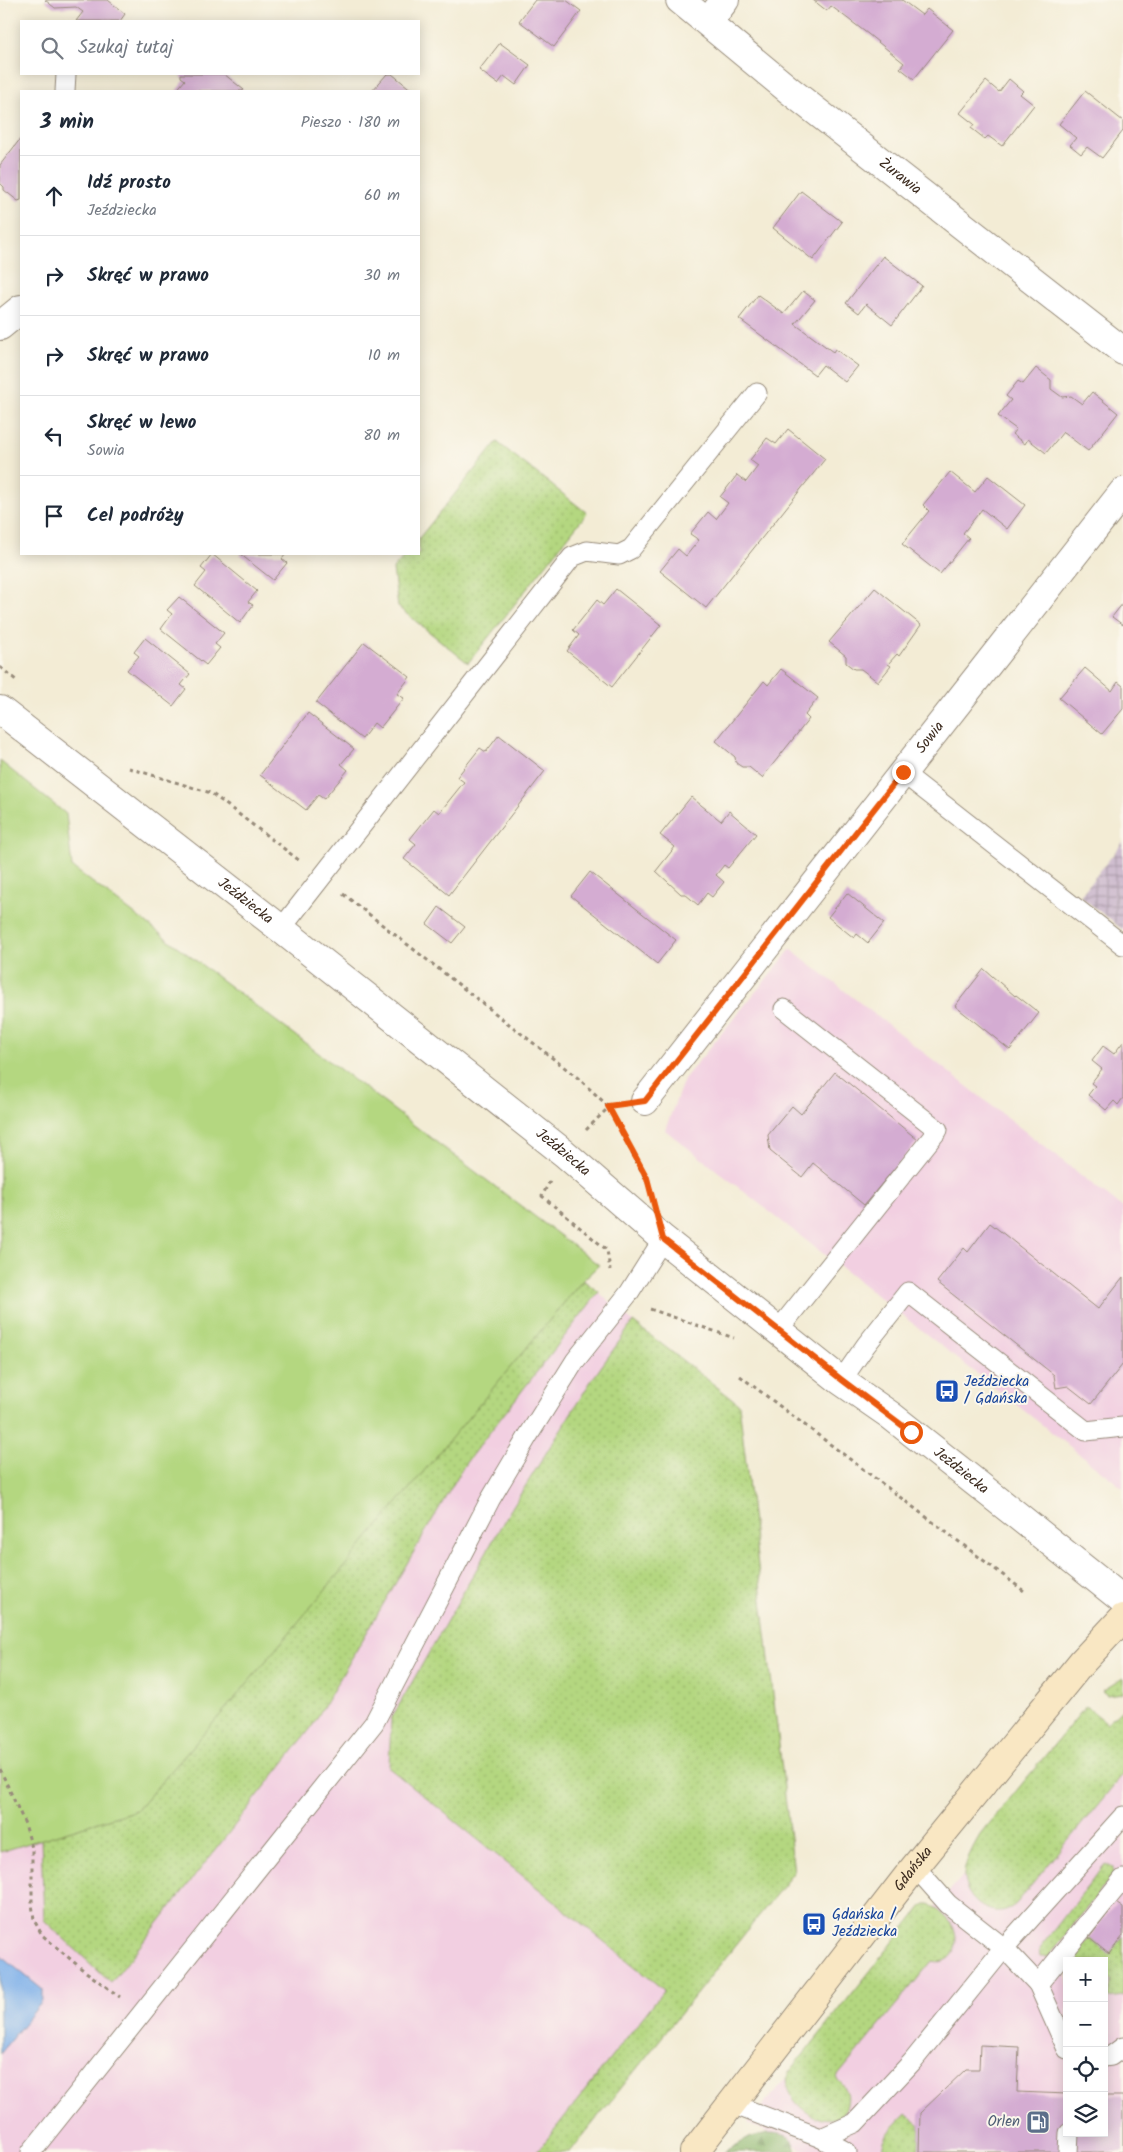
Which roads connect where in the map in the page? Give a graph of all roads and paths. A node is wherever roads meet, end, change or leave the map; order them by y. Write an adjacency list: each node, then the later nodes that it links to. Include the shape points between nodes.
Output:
1 (680, 0): 3 (street, Żurawia)
2 (725, 0): 3 (street)
3 (708, 22): 8 (street, Żurawia, via 789,90)
4 (66, 75): 5 (lane)
5 (65, 90)
6 (20, 310): 7 (street)
7 (0, 326)
8 (1123, 351)
9 (757, 393): 13 (lane, via 631,549 619,555 588,551 572,557)
10 (1123, 492): 12 (street, Sowia)
11 (0, 710): 13 (street, Jeździecka)
12 (903, 772): 14 (lane); 16 (street, Sowia)
13 (282, 929): 18 (street, Jeździecka)
14 (1123, 945)
15 (784, 1009): 22 (lane, via 938,1130)
16 (645, 1101): 17 (path)
17 (608, 1106): 18 (path); 19 (path)
18 (564, 1154): 20 (street, Jeździecka); 21 (path, via 542,1196 607,1250 610,1274)
19 (649, 1187)
20 (663, 1239): 21 (lane); 22 (street, Jeździecka)
21 (629, 1293): 23 (path, via 650,1309); 36 (lane, via 575,1361 523,1444 490,1500 374,1723)
22 (779, 1329): 25 (street, Jeździecka)
23 (736, 1339)
24 (740, 1376): 27 (path)
25 (842, 1380): 26 (lane, via 908,1292 1086,1431); 28 (street, Jeździecka)
26 (1123, 1427)
27 (1024, 1591)
28 (1123, 1600)
29 (1123, 1618): 32 (main road, Gdańska, via 1082,1662)
30 (0, 1769): 36 (path, via 25,1824 32,1848 32,1903 34,1920 42,1935)
31 (1123, 1816): 34 (lane)
32 (914, 1868): 34 (lane, via 948,1904); 40 (main road, Gdańska)
33 (1123, 1878): 35 (lane)
34 (1004, 1948): 35 (lane); 42 (lane, via 912,2062 855,2123)
35 (1038, 1984): 37 (lane)
36 (143, 2014): 43 (lane)
37 (1066, 2047)
38 (1123, 2047): 39 (lane)
39 (1108, 2056)
40 (732, 2104): 42 (lane); 44 (main road, Gdańska)
41 (1069, 2137): 46 (lane)
42 (820, 2145): 45 (lane)
43 (31, 2152)
44 (694, 2152)
45 (847, 2152)
46 (1068, 2152)

